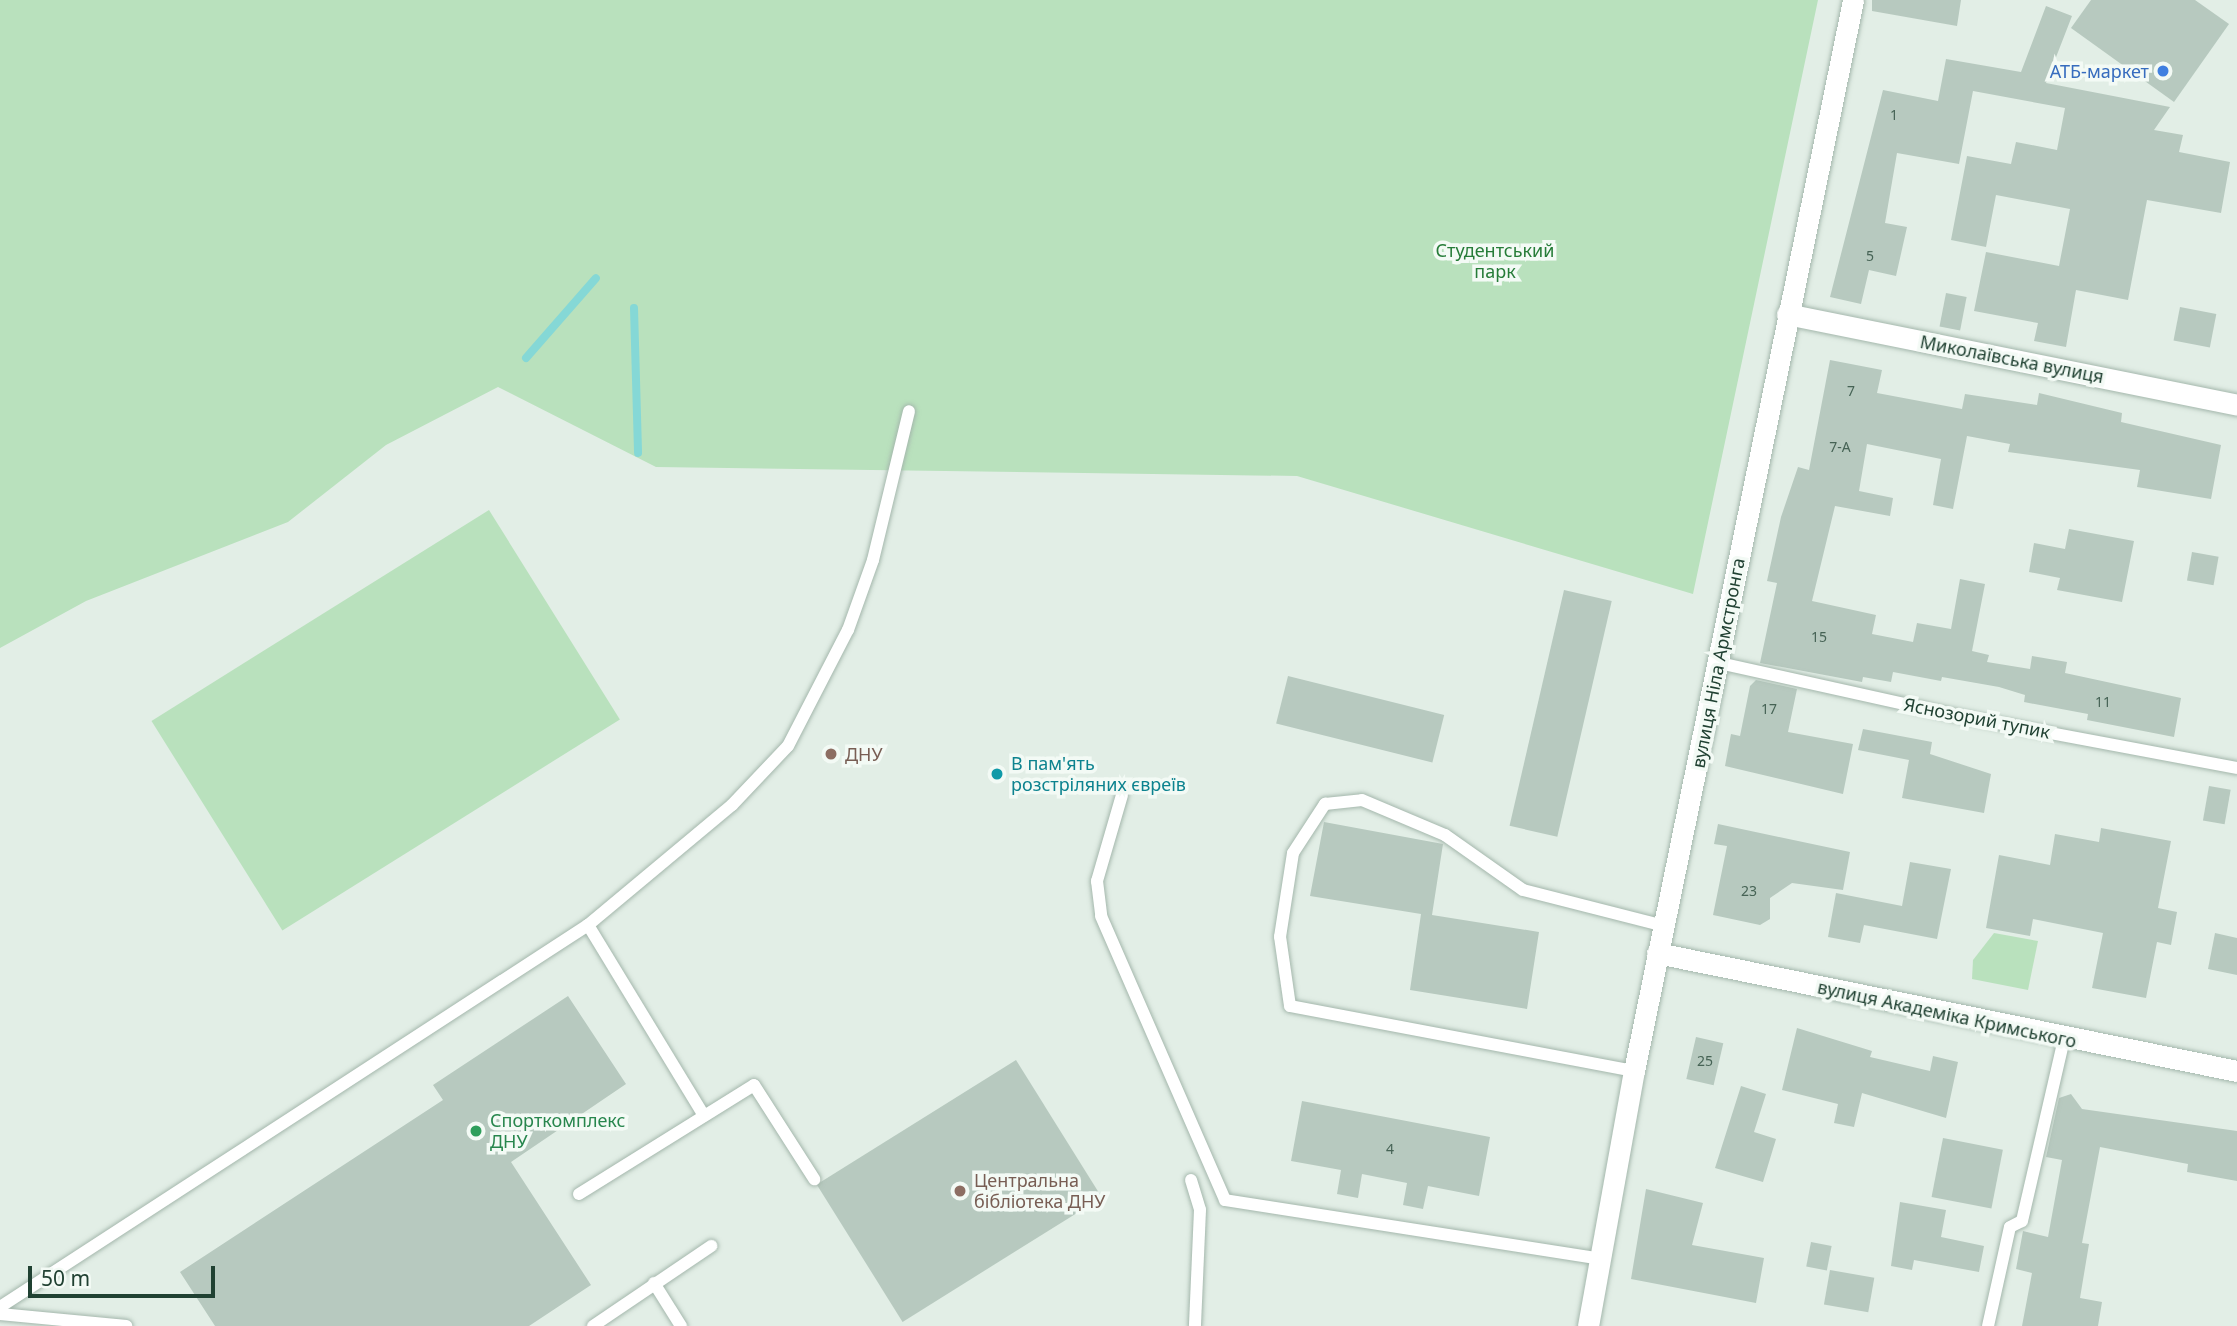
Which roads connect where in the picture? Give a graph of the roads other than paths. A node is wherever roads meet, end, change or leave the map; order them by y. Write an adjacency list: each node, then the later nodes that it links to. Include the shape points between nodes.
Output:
1 (1853, 0): 2 (street, вулиця Ніла Армстронга)
2 (1787, 314): 3 (street, Миколаївська вулиця); 5 (street, вулиця Ніла Армстронга)
3 (2237, 404)
4 (909, 411): 8 (lane, via 873,560 848,630 788,746 732,805)
5 (1719, 663): 6 (lane, Яснозорий тупик, via 1954,715); 9 (street, вулиця Ніла Армстронга)
6 (2237, 768)
7 (1122, 794): 19 (lane, via 1097,881 1101,916 1225,1200)
8 (588, 925): 14 (lane); 21 (lane)
9 (1664, 926): 10 (street, вулиця Ніла Армстронга); 12 (lane, via 1524,890 1445,835 1362,800 1325,804 1293,853 1280,937 1290,1006)
10 (1657, 953): 11 (street, вулиця Академіка Кримського); 12 (street, вулиця Ніла Армстронга)
11 (2064, 1039): 13 (street, вулиця Академіка Кримського); 28 (lane, via 2022,1221 2010,1227)
12 (1634, 1071): 19 (street, вулиця Ніла Армстронга)
13 (2237, 1071)
14 (704, 1116): 15 (lane, via 754,1085); 17 (lane)
15 (814, 1179)
16 (1191, 1180): 26 (lane, via 1200,1210)
17 (579, 1194)
18 (710, 1246): 20 (lane)
19 (1602, 1259): 27 (street, вулиця Ніла Армстронга)
20 (654, 1283): 24 (lane); 25 (lane)
21 (0, 1307)
22 (0, 1314): 23 (lane)
23 (126, 1326)
24 (593, 1326)
25 (681, 1326)
26 (1195, 1326)
27 (1588, 1326)
28 (1988, 1326)

